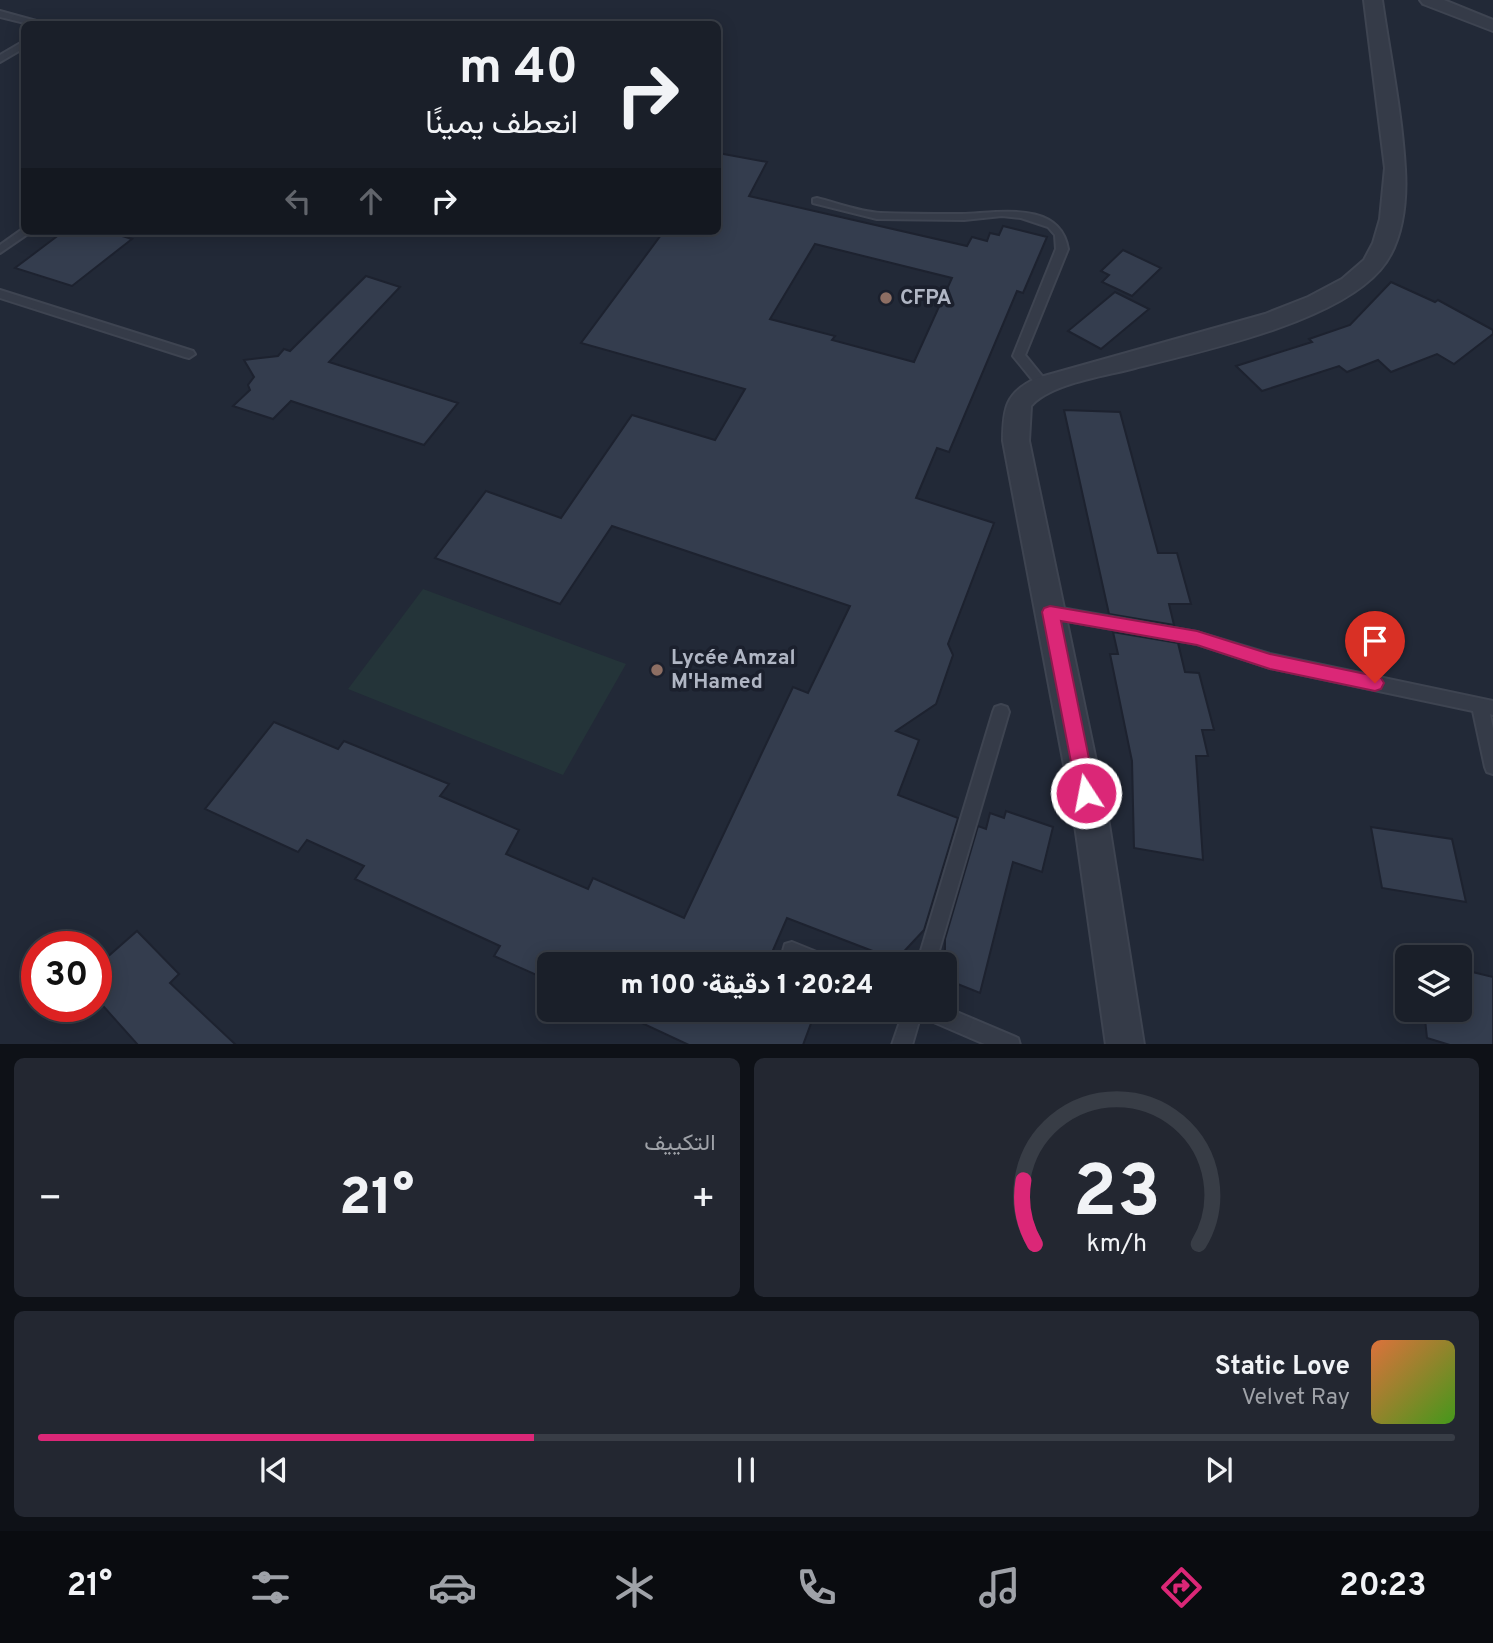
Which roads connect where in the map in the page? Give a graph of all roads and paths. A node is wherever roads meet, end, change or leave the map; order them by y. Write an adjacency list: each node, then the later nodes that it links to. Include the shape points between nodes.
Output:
1 (1373, 0): 13 (street, via 1394,145 1395,193 1389,230 1372,266 1336,293 1270,321)
2 (1429, 0): 5 (street)
3 (0, 14): 4 (lane)
4 (26, 21)
5 (1493, 26)
6 (21, 46): 7 (lane)
7 (0, 59)
8 (817, 201): 13 (lane, via 877,216 1002,213 1052,225 1060,235 1062,249 1019,356)
9 (21, 235): 10 (lane)
10 (0, 250)
11 (0, 294): 12 (lane)
12 (189, 354)
13 (1043, 385): 14 (street, via 1028,391 1015,411 1015,431)
14 (1050, 612): 15 (lane, via 1197,638 1270,661); 23 (street, via 1091,818)
15 (1486, 707): 17 (lane)
16 (1001, 712): 18 (lane)
17 (1493, 767)
18 (930, 952)
19 (909, 1022): 21 (lane)
20 (957, 1022): 22 (lane)
21 (902, 1044)
22 (1009, 1044)
23 (1125, 1044)

